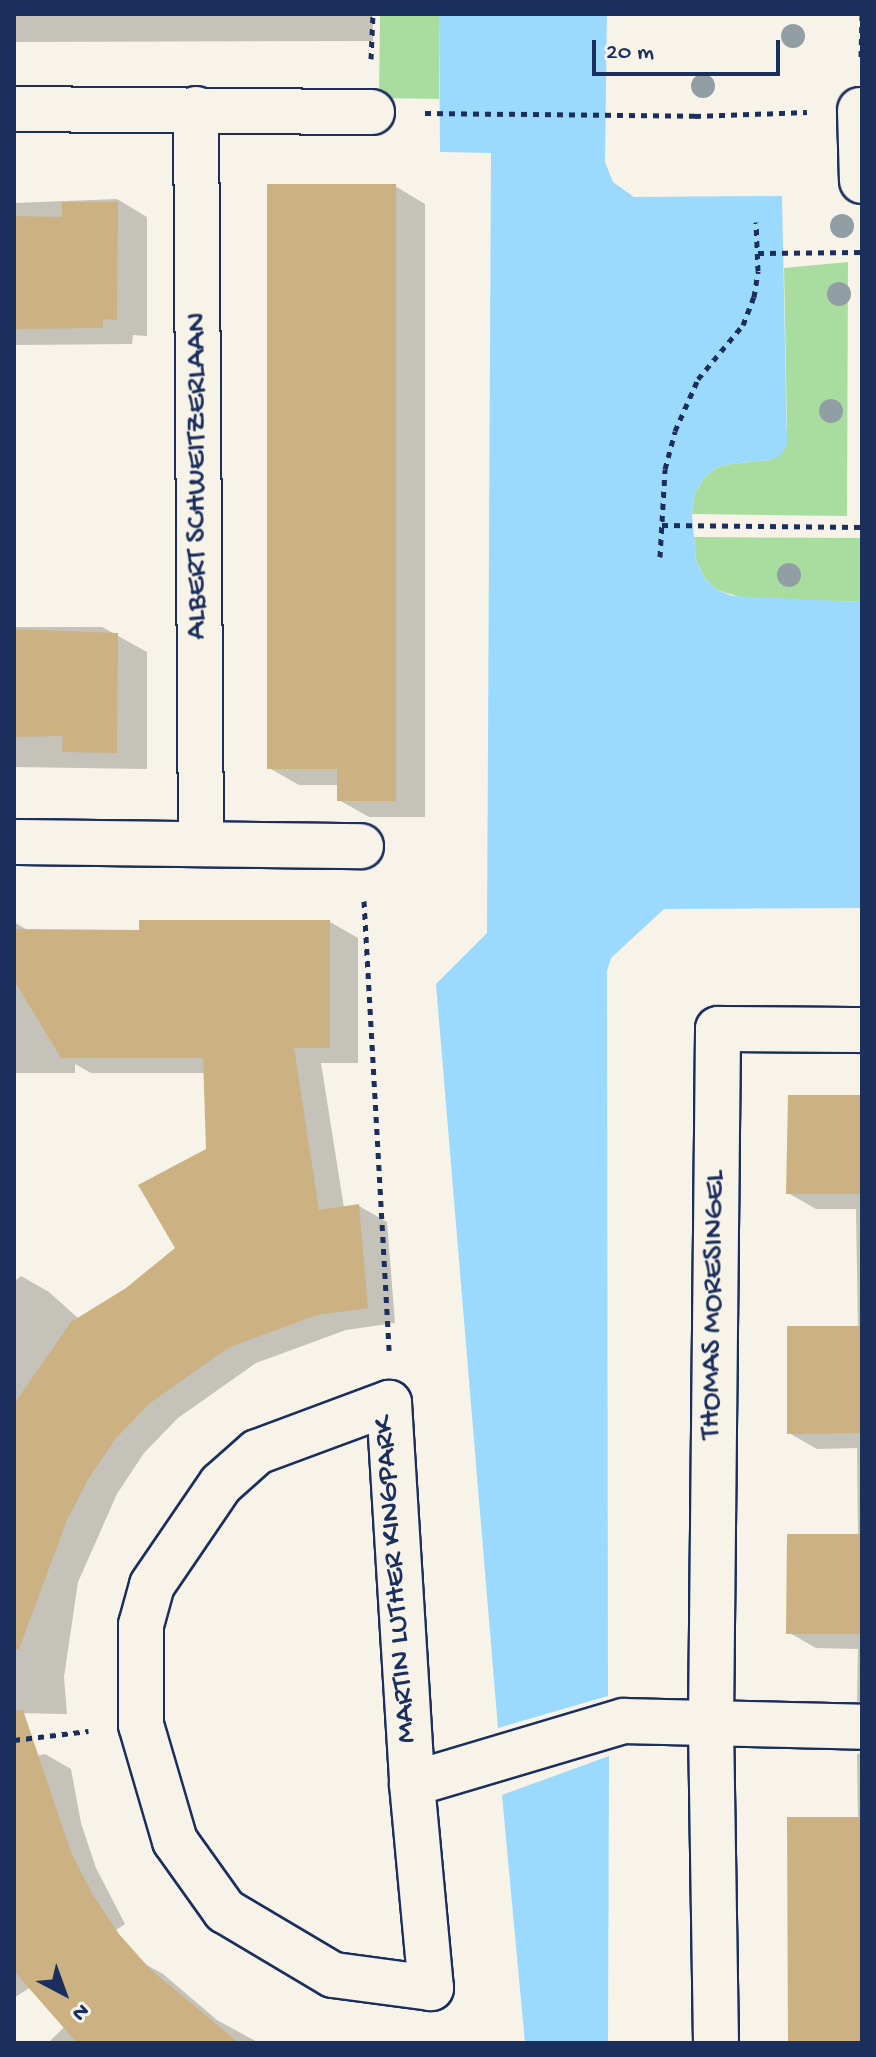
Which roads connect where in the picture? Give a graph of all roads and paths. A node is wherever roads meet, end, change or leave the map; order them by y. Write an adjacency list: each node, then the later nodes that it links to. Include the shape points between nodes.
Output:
1 (14, 109): 2 (street)
2 (196, 109): 4 (street); 14 (street, ALBERT SCHWEITZERLAAN)
3 (860, 110): 6 (street)
4 (372, 112): 5 (path)
5 (695, 116)
6 (862, 181)
7 (756, 222): 9 (path)
8 (862, 252): 9 (path)
9 (758, 253): 10 (path, via 754,297 743,325 698,379 675,431 665,469)
10 (662, 525): 11 (path); 12 (path)
11 (862, 527)
12 (660, 557)
13 (14, 842): 14 (street)
14 (201, 842): 15 (street)
15 (361, 846): 17 (path)
16 (862, 1030): 19 (street, THOMAS MORESINGEL, via 718,1029)
17 (389, 1403): 18 (street, MARTIN LUTHER KINGPARK, via 257,1452 221,1484 152,1585 141,1625); 22 (street, MARTIN LUTHER KINGPARK)
18 (141, 1725): 21 (path); 22 (street, MARTIN LUTHER KINGPARK, via 175,1841 225,1911 333,1975 431,1988)
19 (711, 1725): 20 (street); 22 (street, via 624,1721); 23 (street)
20 (862, 1727)
21 (14, 1740)
22 (412, 1784)
23 (716, 2043)

